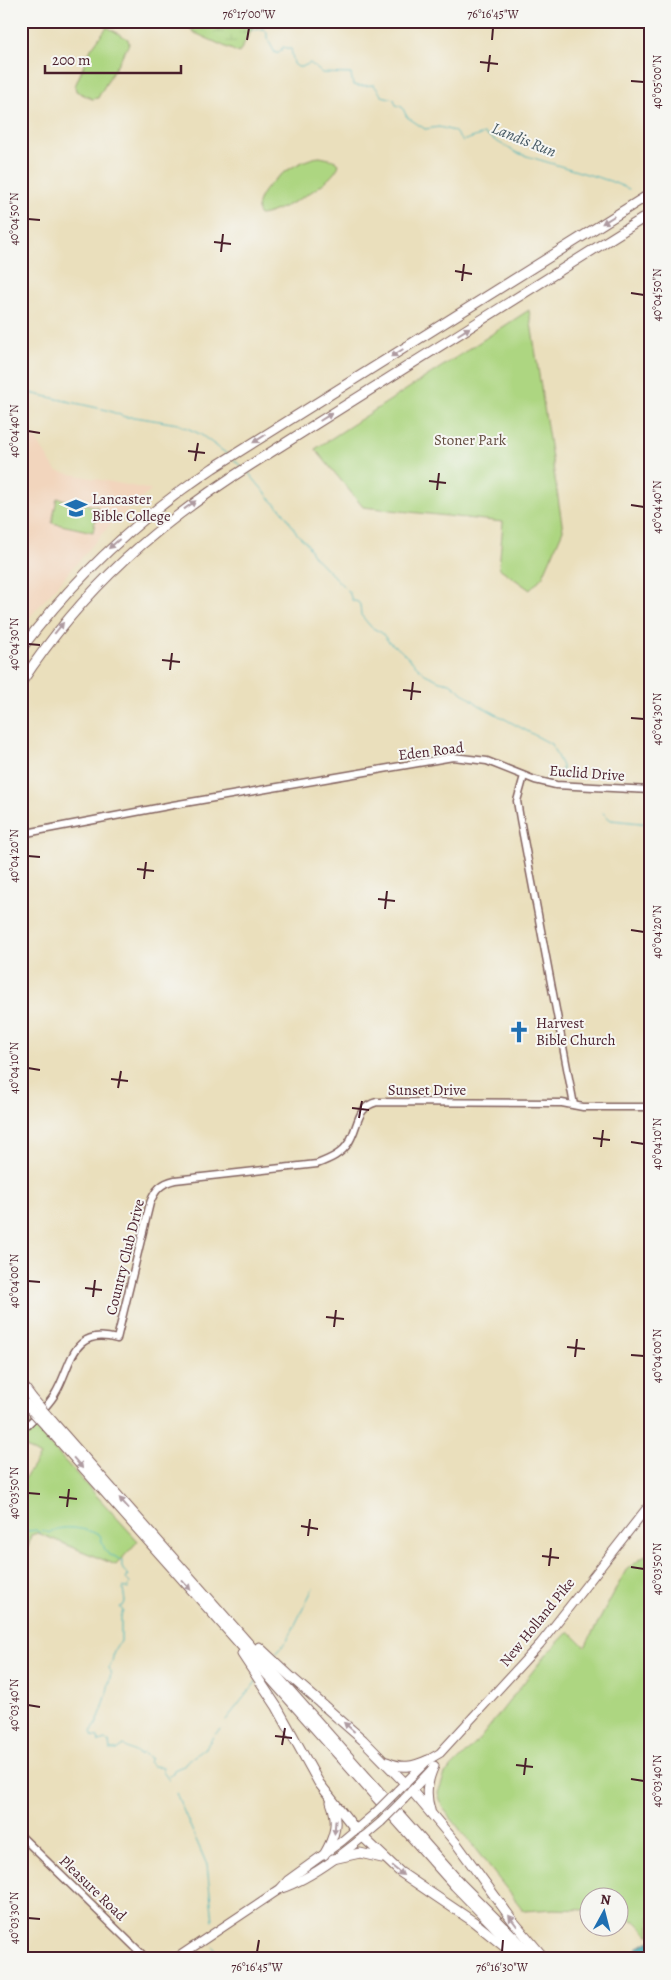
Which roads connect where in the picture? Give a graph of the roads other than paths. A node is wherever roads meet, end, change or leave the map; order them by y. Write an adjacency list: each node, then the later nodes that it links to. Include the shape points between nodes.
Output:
1 (650, 194): 3 (highway, one-way to 3, via 168,499 93,564)
2 (650, 214): 4 (highway, one-way to 2, via 45,646 94,588 190,504)
3 (21, 649)
4 (21, 683)
5 (524, 776): 6 (street, Euclid Drive, via 566,786); 7 (street, Eden Road, via 487,761 447,758); 8 (street, via 517,801)
6 (650, 790)
7 (21, 834)
8 (574, 1105): 9 (street); 10 (street, Sunset Drive, via 374,1103 362,1110 343,1150 327,1160)
9 (650, 1108)
10 (311, 1164): 15 (street, Country Club Drive, via 174,1180 160,1186 150,1203 117,1340 94,1338 77,1348 48,1404)
11 (21, 1383): 13 (highway)
12 (21, 1387): 13 (highway)
13 (26, 1400): 14 (highway, bridge)
14 (49, 1424): 17 (highway, one-way to 14, via 171,1555); 17 (highway, one-way to 17, via 217,1620)
15 (21, 1431)
16 (650, 1504): 19 (main road, New Holland Pike, via 540,1644)
17 (265, 1668): 18 (highway, one-way to 17, via 364,1740); 22 (highway, via 281,1713); 34 (highway, via 455,1886); 35 (highway, via 460,1883)
18 (384, 1761): 19 (highway, via 408,1767); 20 (highway)
19 (431, 1763): 20 (main road, New Holland Pike); 21 (main road, New Holland Pike); 23 (highway, via 427,1790)
20 (405, 1783): 21 (main road); 24 (main road, New Holland Pike, bridge)
21 (412, 1791): 23 (highway); 26 (main road, New Holland Pike, bridge)
22 (328, 1798): 24 (highway); 27 (highway, one-way to 27, via 336,1824)
23 (431, 1813): 36 (highway, one-way to 23)
24 (356, 1830): 26 (main road); 27 (main road, New Holland Pike)
25 (21, 1836): 31 (street, Pleasure Road)
26 (363, 1837): 28 (main road, New Holland Pike); 29 (highway)
27 (324, 1855): 30 (main road, New Holland Pike, via 288,1880)
28 (333, 1859): 29 (highway, via 360,1853); 30 (main road, New Holland Pike)
29 (385, 1859): 33 (highway, one-way to 33, via 414,1883 474,1922)
30 (280, 1890): 32 (main road, New Holland Pike)
31 (147, 1959)
32 (175, 1959)
33 (519, 1959)
34 (526, 1959)
35 (536, 1959)
36 (545, 1959)

